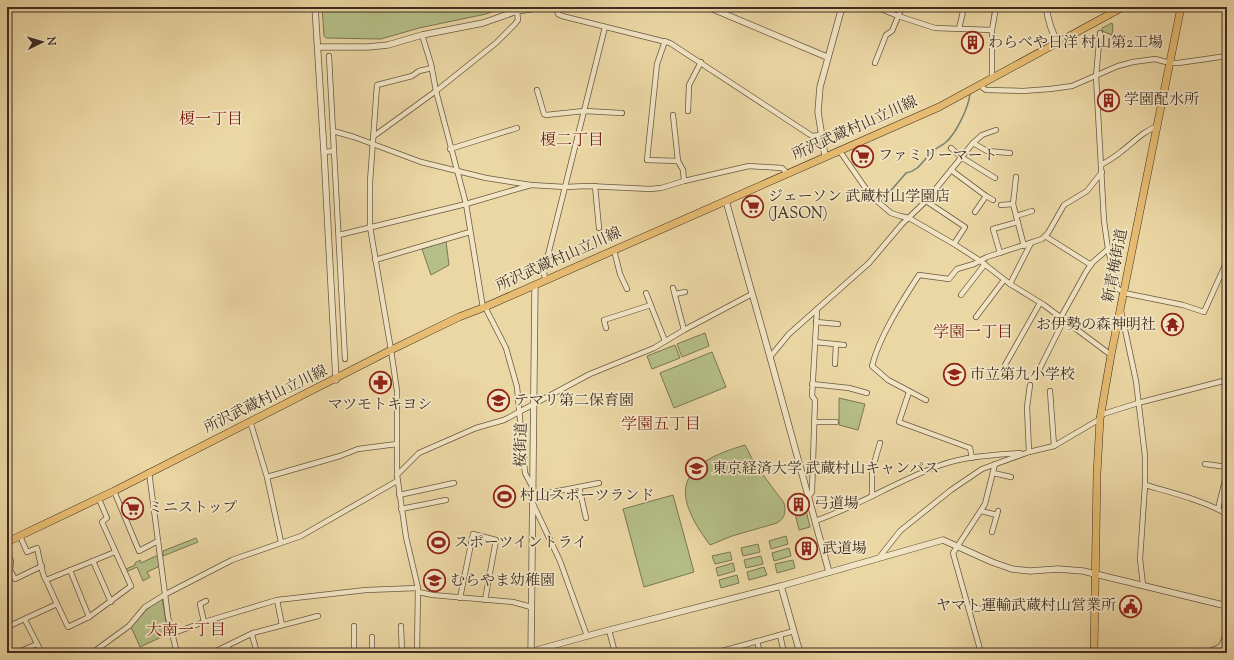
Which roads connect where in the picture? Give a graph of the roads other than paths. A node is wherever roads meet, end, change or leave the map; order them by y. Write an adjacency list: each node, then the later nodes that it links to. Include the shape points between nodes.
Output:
1 (315, 7): 23 (street)
2 (543, 7): 14 (street)
3 (556, 7): 16 (street, via 558,14 562,16)
4 (708, 7): 26 (street)
5 (842, 7): 26 (street)
6 (876, 7): 15 (street)
7 (902, 7): 15 (street)
8 (964, 7): 17 (street)
9 (996, 7): 18 (street)
10 (1046, 7): 22 (street, via 1053,36)
11 (1123, 7): 13 (main road, 所沢武蔵村山立川線)
12 (1181, 7): 29 (main road, 新青梅街道)
13 (1108, 10): 22 (main road, 所沢武蔵村山立川線)
14 (517, 11): 20 (street, via 490,21); 35 (street, via 518,20 496,43)
15 (898, 16): 17 (street, via 935,28); 28 (street, via 892,31 886,34)
16 (605, 27): 21 (street); 36 (street)
17 (959, 29): 18 (street)
18 (992, 30): 32 (street)
19 (1100, 33): 31 (street)
20 (422, 35): 23 (street, via 375,47); 30 (street)
21 (665, 41): 27 (street); 56 (street, via 657,64 647,160)
22 (1058, 42): 32 (main road, 所沢武蔵村山立川線)
23 (318, 46): 52 (street)
24 (328, 56): 43 (street)
25 (1227, 56): 29 (street)
26 (827, 57): 44 (street, via 818,102)
27 (701, 62): 37 (street, via 689,85); 44 (street, via 812,136)
28 (875, 63)
29 (1170, 63): 31 (street, via 1154,59 1118,66); 40 (main road, 新青梅街道)
30 (432, 68): 35 (street); 45 (street, via 419,71 412,76 377,84)
31 (1096, 76): 33 (street, via 1072,86 1050,89 986,90); 57 (street)
32 (992, 78): 33 (main road, 所沢武蔵村山立川線)
33 (981, 84): 50 (main road, 所沢武蔵村山立川線, via 939,106)
34 (537, 90): 36 (street, via 546,115)
35 (436, 91): 45 (street); 49 (street)
36 (584, 111): 38 (street); 67 (street)
37 (688, 111)
38 (622, 113)
39 (673, 115): 56 (street)
40 (1158, 126): 57 (street, via 1148,130); 104 (main road, 新青梅街道)
41 (517, 128): 49 (street)
42 (996, 130): 46 (street, via 982,135)
43 (333, 131): 47 (street); 51 (street)
44 (820, 135): 54 (street)
45 (374, 136): 47 (street)
46 (973, 142): 53 (street, via 987,151); 55 (street)
47 (373, 145): 59 (street, via 421,162); 80 (street)
48 (951, 148): 55 (street)
49 (450, 149): 59 (street)
50 (839, 150): 54 (main road, 所沢武蔵村山立川線); 78 (street, via 871,196 891,213)
51 (334, 151): 52 (street); 83 (street)
52 (324, 152): 109 (street)
53 (1010, 153)
54 (825, 156): 61 (main road, 所沢武蔵村山立川線)
55 (961, 157): 58 (street); 63 (street)
56 (678, 161): 64 (street, via 683,170)
57 (1101, 165): 60 (street)
58 (951, 170): 68 (street); 71 (street)
59 (457, 171): 65 (street); 72 (street)
60 (1102, 172): 84 (street, via 1087,191 1064,204); 88 (street)
61 (787, 173): 64 (street, via 782,168 749,166); 70 (main road, 所沢武蔵村山立川線)
62 (1016, 177): 73 (street)
63 (996, 178)
64 (684, 181): 66 (street, via 650,189)
65 (531, 185): 67 (street); 72 (street)
66 (595, 186): 67 (street); 81 (street)
67 (565, 187): 96 (street, via 546,263)
68 (986, 196): 69 (street); 76 (street)
69 (992, 200)
70 (726, 201): 89 (main road, 所沢武蔵村山立川線); 106 (street)
71 (926, 201): 78 (street); 86 (street, via 965,227)
72 (466, 204): 80 (street); 82 (street)
73 (1013, 204): 74 (street); 77 (street)
74 (1001, 205)
75 (1032, 211): 77 (street)
76 (975, 212)
77 (1016, 216): 79 (street)
78 (909, 218): 86 (street); 113 (street, via 869,263)
79 (1018, 222): 87 (street); 90 (street, via 993,229)
80 (370, 227): 83 (street); 91 (street)
81 (599, 228)
82 (470, 232): 91 (street); 112 (street)
83 (339, 235): 108 (street)
84 (1045, 236): 85 (street); 95 (street)
85 (1032, 243): 87 (street); 98 (street)
86 (954, 244): 92 (street)
87 (1024, 246): 90 (street)
88 (1108, 249): 95 (street); 104 (street, via 1117,288)
89 (614, 250): 96 (main road, 所沢武蔵村山立川線); 101 (street)
90 (1000, 253): 92 (street)
91 (376, 260): 125 (street)
92 (979, 260): 94 (street); 138 (street, via 957,269 949,279 919,275 902,301 872,366 888,380)
93 (1227, 261): 104 (street, via 1204,312)
94 (984, 264): 97 (street); 107 (street)
95 (1091, 265): 116 (street)
96 (546, 280): 99 (main road, 所沢武蔵村山立川線)
97 (1004, 280): 98 (street); 115 (street)
98 (1010, 284): 110 (street)
99 (535, 285): 112 (main road, 所沢武蔵村山立川線); 140 (street, 桜街道)
100 (673, 288): 105 (street)
101 (627, 289)
102 (646, 292): 111 (street)
103 (685, 292): 105 (street)
104 (1124, 293): 114 (main road, 新青梅街道)
105 (675, 294): 120 (street)
106 (752, 294): 120 (street); 127 (street)
107 (961, 294)
108 (342, 298): 109 (street); 128 (street)
109 (332, 299): 132 (street)
110 (1040, 303): 116 (street); 130 (street)
111 (651, 305): 119 (street, via 604,320); 121 (street)
112 (484, 307): 125 (main road, 所沢武蔵村山立川線); 142 (street, via 506,348 517,387)
113 (817, 309): 117 (street); 127 (street)
114 (1121, 309): 126 (main road, 新青梅街道); 141 (street)
115 (976, 317)
116 (1062, 319): 126 (street); 131 (street)
117 (816, 322): 118 (street); 122 (street)
118 (838, 324)
119 (606, 328)
120 (684, 330): 121 (street)
121 (665, 341): 140 (street, via 590,374)
122 (815, 342): 123 (street); 134 (street)
123 (836, 344): 124 (street); 129 (street)
124 (844, 345)
125 (392, 350): 132 (main road, 所沢武蔵村山立川線); 148 (street, via 397,391)
126 (1111, 355): 143 (main road, 新青梅街道)
127 (770, 357): 170 (street)
128 (345, 360)
129 (835, 364)
130 (1005, 365)
131 (1040, 368)
132 (336, 380): 144 (main road, 所沢武蔵村山立川線)
133 (1227, 380): 141 (street)
134 (812, 384): 137 (street); 145 (street)
135 (1030, 385): 150 (street, via 1027,406)
136 (1050, 391): 149 (street)
137 (867, 392)
138 (909, 392): 139 (street); 151 (street, via 899,422 970,448)
139 (926, 400)
140 (534, 403): 142 (street); 166 (street, 桜街道)
141 (1138, 403): 143 (street); 164 (street)
142 (519, 411): 158 (street, via 504,420 476,428 420,453); 166 (street, via 525,473)
143 (1100, 417): 149 (street); 194 (main road, 新青梅街道)
144 (250, 421): 155 (main road, 所沢武蔵村山立川線); 159 (street)
145 (815, 422): 146 (street); 170 (street, via 812,492)
146 (836, 422)
147 (880, 443): 171 (street, via 872,470)
148 (397, 444): 158 (street); 159 (street, via 358,449)
149 (1054, 446): 150 (street)
150 (1029, 452): 151 (street); 152 (street)
151 (972, 458): 171 (street, via 943,464)
152 (995, 464): 157 (street); 189 (street, via 982,469 951,490 900,531)
153 (1205, 464): 154 (street)
154 (1227, 467)
155 (150, 472): 167 (main road, 所沢武蔵村山立川線); 183 (street)
156 (1227, 472): 176 (street)
157 (993, 473): 160 (street); 177 (street)
158 (396, 475): 161 (street)
159 (267, 477): 185 (street)
160 (1011, 477)
161 (397, 481): 168 (street); 185 (street, via 301,536)
162 (454, 483): 168 (street)
163 (599, 483): 165 (street)
164 (1145, 485): 176 (street); 196 (street, via 1140,560)
165 (578, 487): 169 (street); 179 (street)
166 (533, 488): 169 (street, 桜街道)
167 (114, 491): 172 (main road, 所沢武蔵村山立川線); 183 (street, via 139,551)
168 (399, 495): 175 (street)
169 (533, 496): 174 (street, 桜街道)
170 (809, 496): 180 (street)
171 (872, 496): 180 (street)
172 (99, 499): 182 (main road, 所沢武蔵村山立川線); 188 (street, via 107,518 102,522)
173 (446, 500): 175 (street)
174 (533, 503): 207 (street, 桜街道); 224 (street, via 560,561)
175 (401, 509): 198 (street)
176 (1218, 509): 178 (street)
177 (982, 511): 181 (street, via 997,513); 186 (street)
178 (1227, 514)
179 (586, 518)
180 (815, 521): 193 (street)
181 (992, 532)
182 (20, 536): 184 (main road, 所沢武蔵村山立川線); 191 (street, via 27,552 36,548)
183 (158, 541): 199 (street)
184 (7, 542)
185 (281, 542): 199 (street, via 232,560)
186 (956, 546): 189 (street, via 943,540); 194 (street, via 1012,569 1058,569); 209 (street, via 953,553)
187 (7, 551): 191 (street, via 11,561 10,570 15,579)
188 (115, 552): 190 (street); 204 (street, via 131,586)
189 (878, 559): 193 (street)
190 (93, 561): 192 (street); 204 (street)
191 (42, 566): 195 (street, via 43,577)
192 (70, 570): 195 (street); 211 (street)
193 (829, 572): 197 (street)
194 (1095, 574): 196 (street); 248 (main road, 新青梅街道)
195 (46, 580): 205 (street)
196 (1143, 585): 206 (street)
197 (781, 586): 219 (street); 220 (street)
198 (418, 590): 200 (street); 201 (street, via 366,590); 240 (street)
199 (166, 594): 221 (street); 232 (street, via 145,607 129,626)
200 (460, 598): 202 (street); 202 (street, via 473,534 496,540)
201 (277, 600): 213 (street); 214 (street)
202 (486, 600): 207 (street, via 513,602)
203 (206, 601): 213 (street, via 200,604)
204 (111, 602): 211 (street)
205 (57, 604): 211 (street, via 68,627); 212 (street)
206 (1227, 606)
207 (531, 607): 241 (street, 桜街道)
208 (1018, 607): 209 (street)
209 (969, 609): 247 (street)
210 (318, 616): 214 (street)
211 (90, 617)
212 (25, 620): 217 (street); 227 (street)
213 (204, 622): 221 (street)
214 (282, 625): 223 (street)
215 (354, 626): 237 (street)
216 (401, 626): 239 (street)
217 (7, 628)
218 (1227, 629): 249 (street, via 1223,644 1219,648)
219 (609, 630): 224 (street); 242 (street)
220 (794, 631): 222 (street); 246 (street)
221 (171, 634): 233 (street)
222 (780, 634): 226 (street); 245 (street)
223 (252, 635): 228 (street); 236 (street)
224 (587, 636): 241 (street)
225 (372, 637): 238 (street)
226 (757, 641): 229 (street); 244 (street)
227 (37, 644): 230 (street); 231 (street)
228 (227, 646): 234 (street); 235 (street)
229 (726, 651): 243 (street)
230 (16, 653)
231 (42, 653)
232 (92, 653)
233 (177, 653)
234 (212, 653)
235 (230, 653)
236 (257, 653)
237 (354, 653)
238 (372, 653)
239 (402, 653)
240 (417, 653)
241 (529, 653)
242 (615, 653)
243 (715, 653)
244 (760, 653)
245 (784, 653)
246 (800, 653)
247 (981, 653)
248 (1094, 653)
249 (1203, 653)

